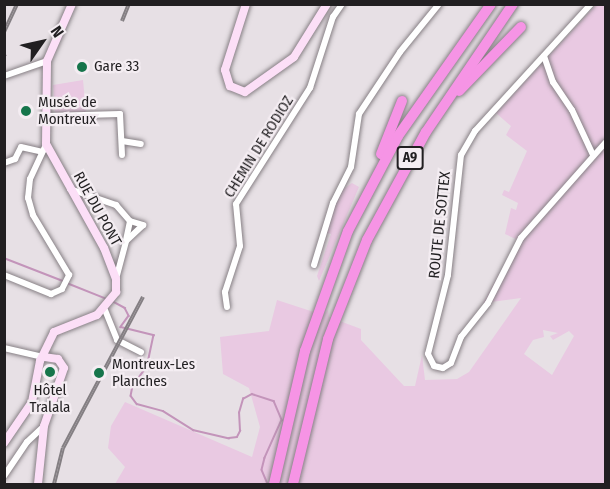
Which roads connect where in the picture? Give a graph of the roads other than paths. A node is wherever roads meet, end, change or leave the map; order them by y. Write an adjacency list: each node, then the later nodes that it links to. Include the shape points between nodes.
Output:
1 (72, 4): 11 (street)
2 (246, 4): 3 (street, via 225,70 228,83 237,90 251,90 294,57)
3 (327, 4)
4 (342, 4): 30 (street, CHEMIN DE RODIOZ, via 333,17 310,88 236,204 240,246 225,292)
5 (439, 4): 27 (street, via 358,114 351,167 333,203)
6 (491, 4): 24 (highway, A9, via 413,113)
7 (513, 4): 14 (highway, A9)
8 (591, 4): 10 (street, ROUTE DE SOTTEX)
9 (521, 27): 14 (highway)
10 (544, 56): 21 (street, via 553,82 572,110); 21 (street, ROUTE DE SOTTEX, via 475,131 461,155 447,282 428,354 432,365 443,368 451,363 463,334 488,303 521,238)
11 (47, 61): 12 (street); 15 (street)
12 (4, 76)
13 (402, 101): 24 (highway)
14 (436, 115): 40 (highway, A9, via 381,211 333,326 310,404)
15 (48, 116): 16 (street, via 120,114); 19 (street)
16 (122, 141): 18 (street); 20 (street)
17 (606, 142): 21 (street)
18 (141, 144)
19 (44, 148): 22 (street, via 21,147 15,159); 23 (street, RUE DU PONT); 28 (street, via 30,179 29,205 67,266 68,278 58,292 48,293)
20 (122, 155)
21 (593, 155)
22 (4, 163)
23 (70, 189): 25 (street, via 117,205); 29 (street, RUE DU PONT, via 104,248)
24 (361, 203): 39 (highway, A9, via 322,296)
25 (130, 221): 26 (street); 26 (street, via 143,225)
26 (126, 241): 29 (street)
27 (314, 265)
28 (4, 275)
29 (116, 279): 31 (street, RUE DU PONT, via 114,297)
30 (226, 307)
31 (106, 309): 33 (street, via 117,340); 34 (street, via 56,330)
32 (4, 348): 34 (street)
33 (141, 352)
34 (43, 357): 35 (street, via 52,356 63,365); 36 (street, via 32,402)
35 (44, 426): 37 (street, via 27,442); 38 (street)
36 (4, 443)
37 (4, 476)
38 (38, 484)
39 (274, 484)
40 (293, 484)

